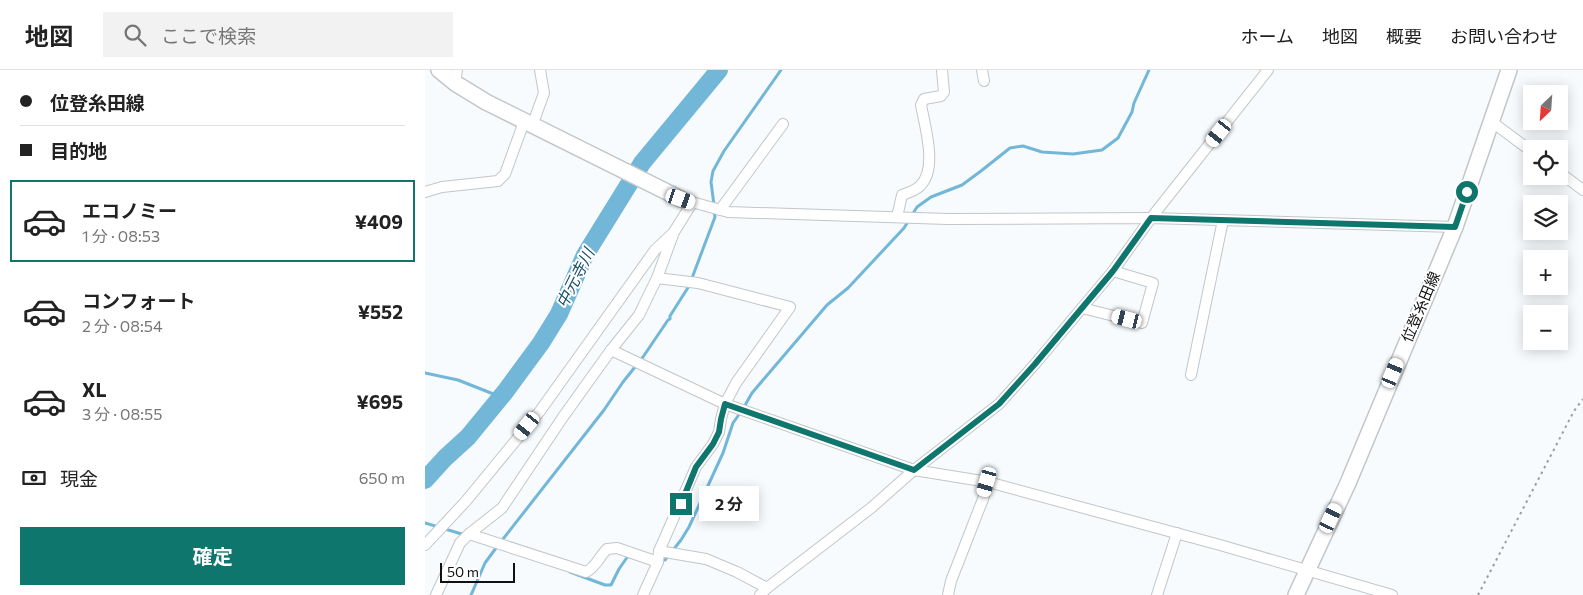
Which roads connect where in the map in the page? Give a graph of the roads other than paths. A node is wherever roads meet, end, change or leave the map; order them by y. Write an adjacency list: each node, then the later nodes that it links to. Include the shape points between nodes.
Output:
1 (439, 70): 6 (main road)
2 (540, 70): 8 (street, via 544,93)
3 (943, 70): 16 (street, via 944,92 941,96 924,99 921,105 930,158 927,175 920,186 902,195)
4 (1268, 70): 17 (street)
5 (1509, 70): 7 (main road, 位登糸田線)
6 (456, 77): 8 (main road, via 486,102)
7 (1492, 122): 10 (street); 19 (main road, 位登糸田線)
8 (528, 124): 13 (street, via 505,174 498,181); 14 (main road)
9 (783, 124): 15 (street)
10 (1523, 145)
11 (1568, 179): 12 (street)
12 (1583, 190)
13 (425, 192)
14 (687, 201): 15 (street); 20 (street)
15 (720, 210): 16 (street)
16 (897, 217): 17 (street)
17 (1151, 218): 18 (street); 21 (street)
18 (1223, 220): 19 (street); 25 (street)
19 (1455, 227): 34 (main road, 位登糸田線)
20 (674, 232): 22 (street); 31 (street, via 655,250 540,412)
21 (1113, 271): 23 (street); 23 (street, via 1153,283 1141,323)
22 (657, 278): 24 (street, via 639,315); 26 (street, via 698,284 790,307 736,383)
23 (1082, 308): 27 (street, via 999,404)
24 (611, 350): 26 (street); 30 (street, via 502,508)
25 (1191, 375)
26 (725, 404): 27 (street); 32 (street, via 719,432 696,467)
27 (914, 470): 28 (street); 35 (street, via 871,508)
28 (987, 482): 29 (street); 38 (street)
29 (1177, 533): 34 (street); 39 (street)
30 (469, 534): 33 (street, via 587,572 594,568 607,549 617,548); 36 (street, via 460,544)
31 (425, 545)
32 (659, 551): 33 (street); 35 (street, via 705,559 737,572)
33 (658, 562): 37 (street)
34 (1307, 570): 40 (main road, 位登糸田線); 41 (street)
35 (763, 592)
36 (436, 595)
37 (643, 595)
38 (948, 595)
39 (1157, 595)
40 (1296, 595)
41 (1392, 595)

